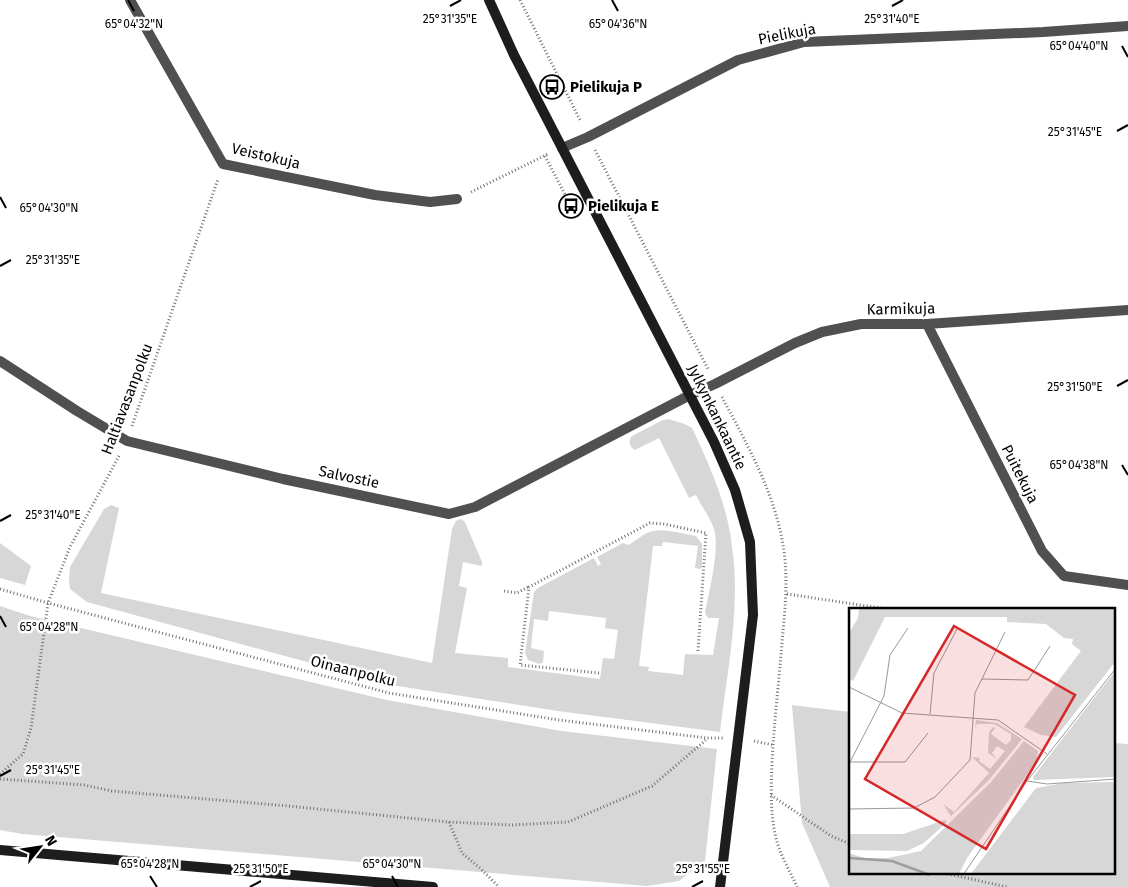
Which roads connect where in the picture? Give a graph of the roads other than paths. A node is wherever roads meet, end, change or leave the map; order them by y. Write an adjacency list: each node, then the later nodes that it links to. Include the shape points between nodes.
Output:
1 (130, 0): 5 (street, Veistokuja, via 223,164 375,195 430,202)
2 (489, 0): 4 (street, Jylkynkankaantie)
3 (1128, 26): 4 (street, Pielikuja, via 804,42 738,60)
4 (562, 148): 9 (street, Jylkynkankaantie)
5 (457, 198)
6 (1128, 310): 7 (street, Karmikuja)
7 (927, 324): 9 (street, Karmikuja, via 861,324 822,332); 10 (street, Puitekuja, via 1042,551 1064,576)
8 (0, 361): 9 (street, Salvostie, via 127,441 283,479 449,514 475,508)
9 (690, 395): 13 (street, Jylkynkankaantie, via 735,490 750,542 753,615)
10 (1128, 585)
11 (0, 850): 12 (street)
12 (433, 887)
13 (720, 887)

